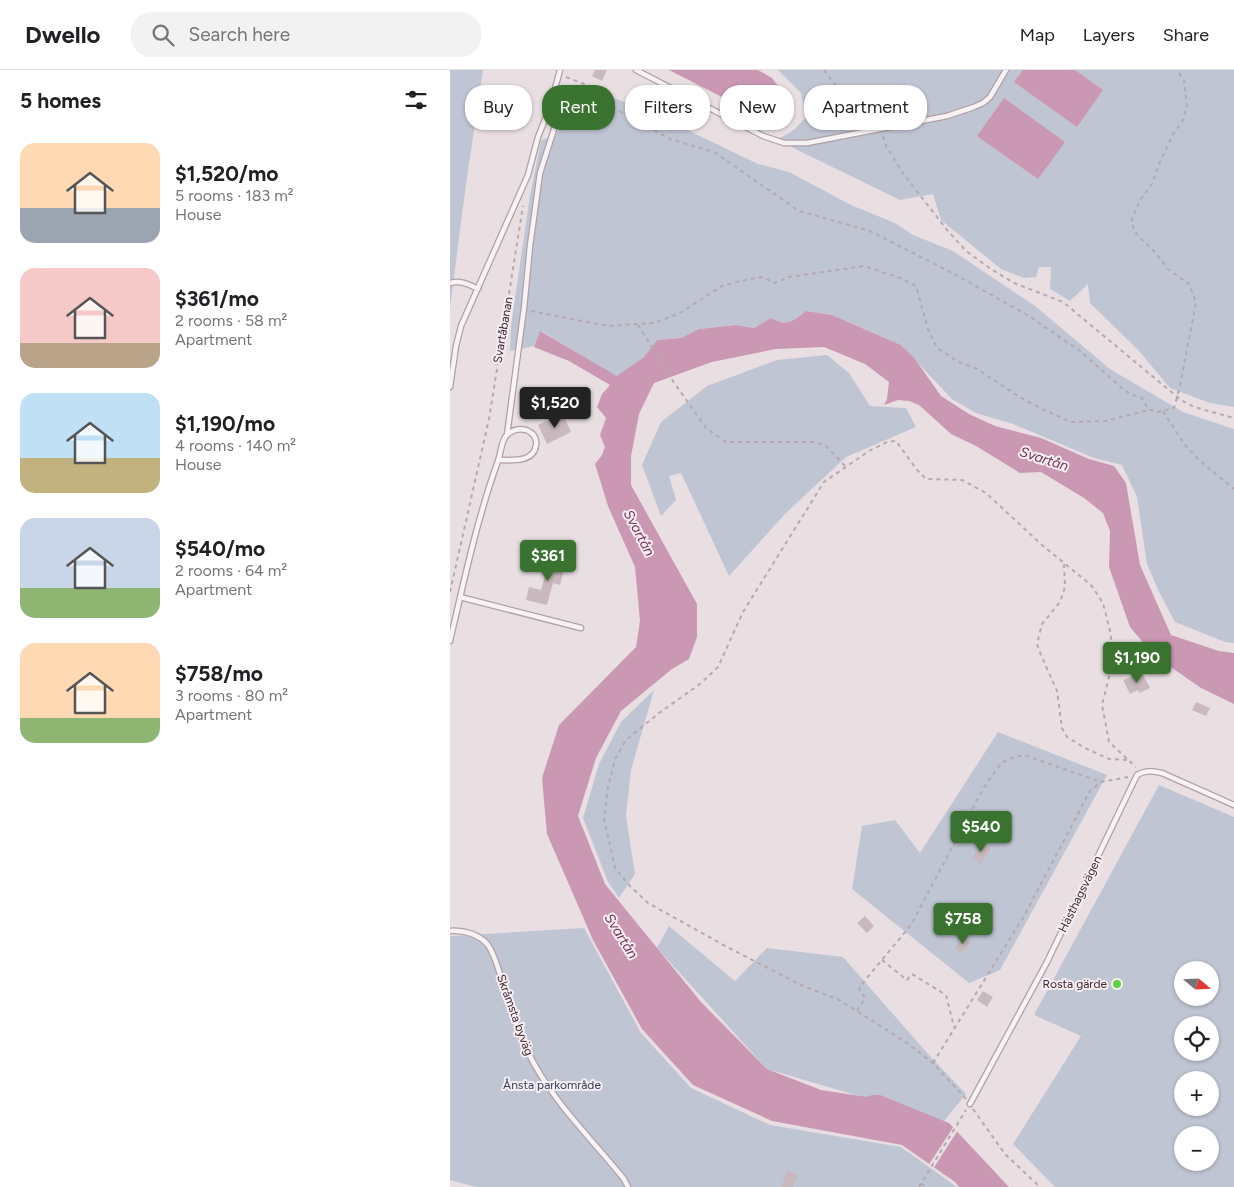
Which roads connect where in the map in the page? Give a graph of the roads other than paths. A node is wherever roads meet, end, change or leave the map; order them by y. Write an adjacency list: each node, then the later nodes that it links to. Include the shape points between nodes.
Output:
1 (636, 70): 2 (lane, via 763,136 784,143 807,143 947,116 974,107 990,97)
2 (1006, 70)
3 (559, 72): 4 (lane)
4 (556, 85)
5 (542, 125): 8 (lane, via 528,175)
6 (554, 130): 10 (lane, via 540,173)
7 (450, 283): 8 (lane, via 464,282)
8 (478, 289): 9 (lane, via 461,326)
9 (450, 387)
10 (507, 435): 11 (lane); 11 (lane, via 514,430 529,430 536,444 534,451 520,460)
11 (498, 460): 12 (lane)
12 (460, 597): 13 (lane); 14 (lane)
13 (580, 628)
14 (450, 641)
15 (1234, 805): 17 (lane, Hästhagsvägen, via 1162,773 1142,772 1133,781 1047,962)
16 (450, 931): 18 (lane, Skråmsta byväg, via 473,934 488,946 534,1066)
17 (970, 1104)
18 (628, 1187)

